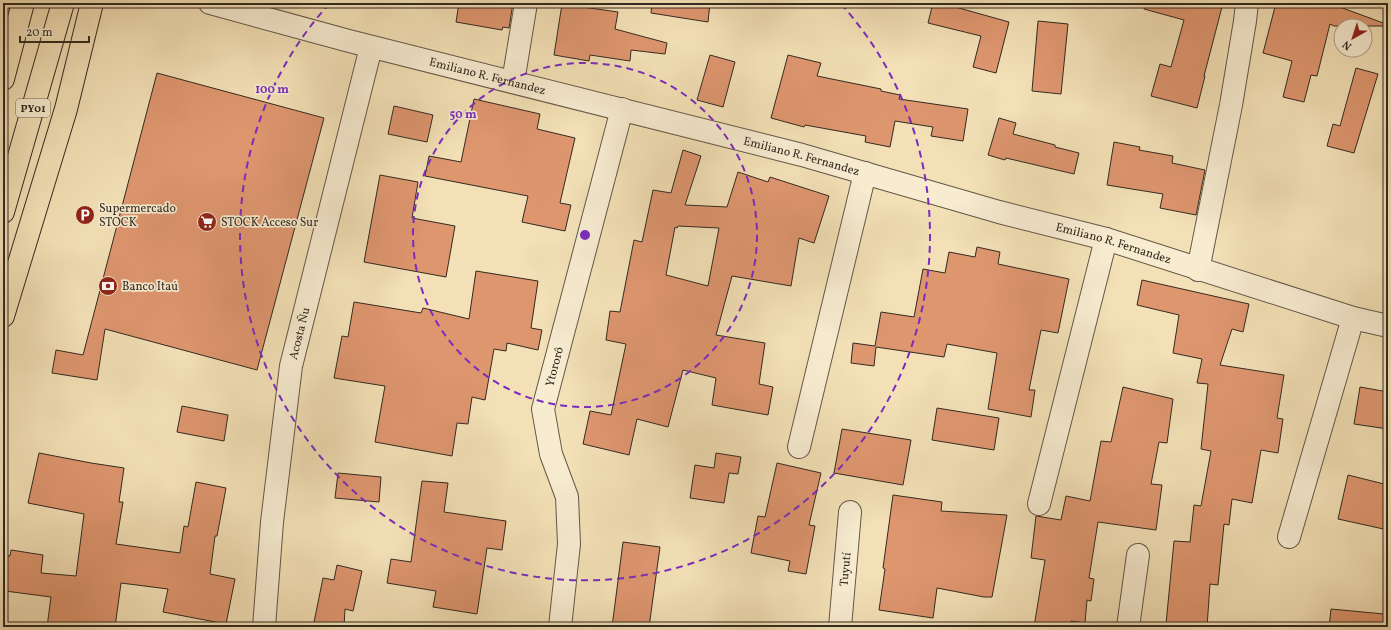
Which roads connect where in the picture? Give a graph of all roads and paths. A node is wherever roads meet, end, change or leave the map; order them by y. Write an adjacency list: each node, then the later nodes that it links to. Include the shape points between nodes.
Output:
1 (23, 3): 8 (highway)
2 (63, 3): 12 (highway, PY01)
3 (92, 3): 15 (highway, via 66,109)
4 (210, 3): 7 (street, Emiliano R. Fernandez)
5 (526, 3): 9 (street)
6 (1247, 3): 14 (street, via 1231,105)
7 (371, 47): 9 (street, Emiliano R. Fernandez); 23 (street, Acosta Ñu, via 291,366 272,522)
8 (3, 79)
9 (513, 82): 10 (street, Emiliano R. Fernandez)
10 (622, 109): 11 (street, Emiliano R. Fernandez); 24 (street, Ytororô, via 543,409 552,454 567,498 569,544)
11 (865, 173): 13 (street, Emiliano R. Fernandez, via 999,212); 18 (street)
12 (3, 212)
13 (1106, 239): 14 (street, Emiliano R. Fernandez); 19 (street)
14 (1198, 270): 16 (street, Emiliano R. Fernandez)
15 (3, 316)
16 (1353, 318): 17 (street, Emiliano R. Fernandez); 21 (street)
17 (1388, 326)
18 (799, 447)
19 (1040, 504)
20 (850, 512): 25 (street, Tuyutí)
21 (1289, 538)
22 (1138, 554): 26 (street)
23 (264, 627)
24 (560, 627)
25 (840, 627)
26 (1128, 627)

